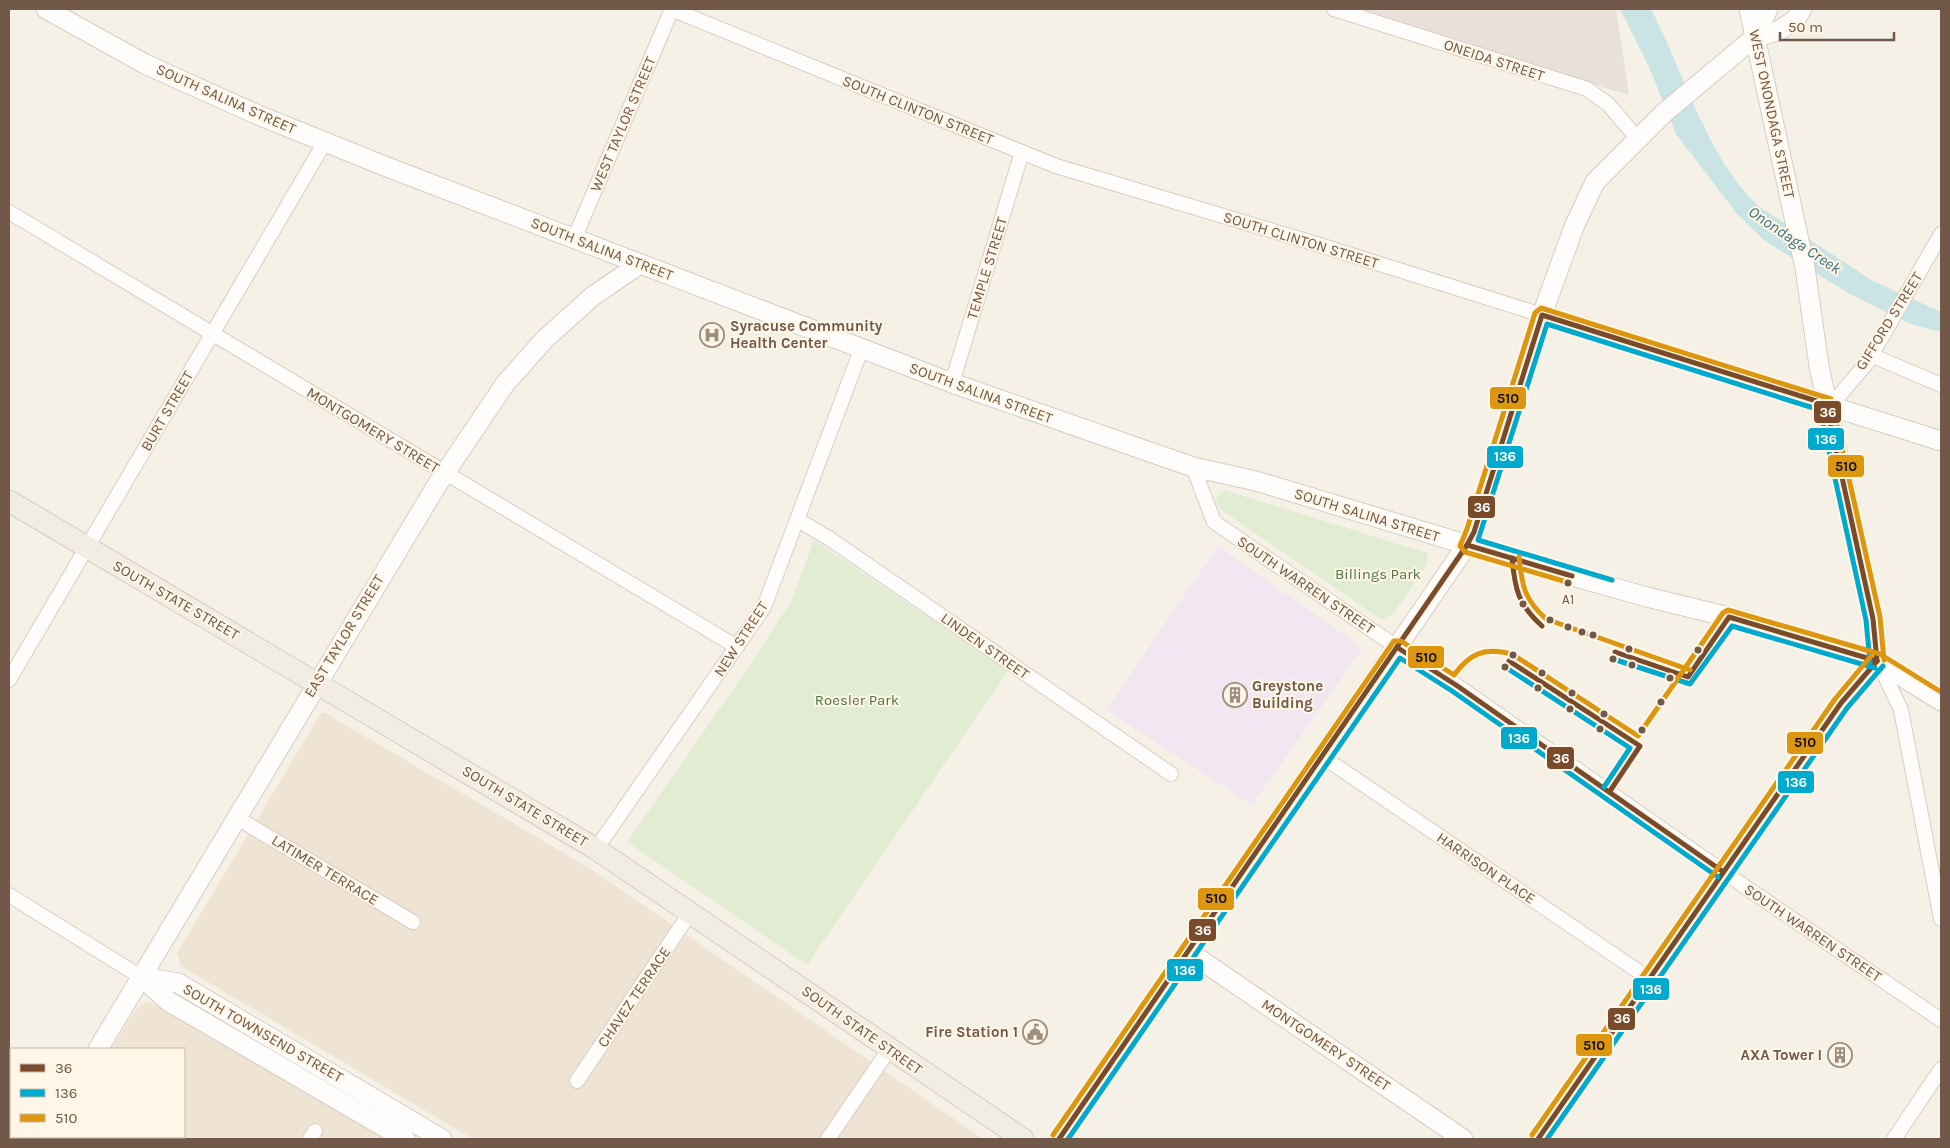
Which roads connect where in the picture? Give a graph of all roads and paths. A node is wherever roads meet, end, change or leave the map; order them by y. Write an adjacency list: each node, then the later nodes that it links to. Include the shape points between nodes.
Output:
1 (46, 9): 9 (main road, SOUTH SALINA STREET, via 144,64)
2 (672, 9): 10 (street, SOUTH CLINTON STREET); 13 (street, WEST TAYLOR STREET)
3 (1334, 9): 8 (street, ONEIDA STREET, via 1587,90 1608,104)
4 (1750, 9): 7 (main road, WEST ONONDAGA STREET)
5 (1768, 9): 7 (main road)
6 (1802, 9): 7 (main road, via 1795,20 1778,31)
7 (1756, 37): 8 (main road); 21 (main road, WEST ONONDAGA STREET, via 1805,268 1818,366)
8 (1637, 138): 15 (main road, via 1595,182 1574,227)
9 (325, 142): 13 (main road, SOUTH SALINA STREET); 16 (street, BURT STREET)
10 (1022, 152): 15 (street, SOUTH CLINTON STREET, via 1056,166); 19 (street, TEMPLE STREET)
11 (9, 212): 16 (street, MONTGOMERY STREET)
12 (1941, 234): 18 (street, GIFFORD STREET)
13 (574, 238): 14 (main road, SOUTH SALINA STREET)
14 (640, 264): 17 (main road, SOUTH SALINA STREET); 24 (main road, EAST TAYLOR STREET, via 593,296 545,339 505,384)
15 (1542, 316): 21 (main road, SOUTH CLINTON STREET); 27 (main road, via 1474,532)
16 (212, 334): 24 (street, MONTGOMERY STREET); 28 (street, BURT STREET)
17 (861, 350): 19 (main road, SOUTH SALINA STREET); 26 (street, NEW STREET)
18 (1871, 355): 20 (street); 21 (street, GIFFORD STREET)
19 (952, 383): 23 (main road, SOUTH SALINA STREET)
20 (1941, 385)
21 (1829, 404): 22 (main road, SOUTH CLINTON STREET); 31 (main road, WEST ONONDAGA STREET, via 1873,619)
22 (1941, 440)
23 (1193, 467): 27 (main road, SOUTH SALINA STREET, via 1256,481); 30 (street, SOUTH WARREN STREET, via 1214,522)
24 (444, 473): 29 (street, MONTGOMERY STREET); 33 (main road, EAST TAYLOR STREET)
25 (9, 501): 28 (main road, SOUTH STATE STREET)
26 (798, 520): 29 (street, NEW STREET, via 764,607); 36 (street, LINDEN STREET)
27 (1467, 545): 30 (main road); 31 (main road, SOUTH SALINA STREET, via 1647,597 1745,621)
28 (86, 547): 32 (street, BURT STREET); 33 (main road, SOUTH STATE STREET)
29 (737, 647): 38 (street, NEW STREET)
30 (1398, 648): 35 (main road); 39 (street, SOUTH WARREN STREET, via 1463,689)
31 (1877, 661): 34 (main road, SOUTH SALINA STREET); 39 (main road, via 1841,703); 42 (street, via 1900,710)
32 (9, 680)
33 (316, 683): 37 (main road, EAST TAYLOR STREET); 38 (main road, SOUTH STATE STREET)
34 (1941, 701)
35 (1323, 757): 44 (main road); 46 (street, HARRISON PLACE)
36 (1171, 774)
37 (236, 818): 43 (street, LATIMER TERRACE); 45 (main road, EAST TAYLOR STREET)
38 (596, 849): 41 (main road, SOUTH STATE STREET)
39 (1722, 871): 46 (main road); 47 (street, SOUTH WARREN STREET)
40 (9, 895): 45 (street)
41 (690, 913): 49 (main road, SOUTH STATE STREET); 52 (street, CHAVEZ TERRACE)
42 (1941, 919)
43 (413, 922)
44 (1188, 952): 58 (main road); 59 (main road, MONTGOMERY STREET)
45 (140, 977): 48 (main road, EAST TAYLOR STREET); 51 (main road, SOUTH TOWNSEND STREET, via 178,983); 53 (main road, SOUTH TOWNSEND STREET, via 168,1001)
46 (1648, 978): 60 (main road)
47 (1941, 1020)
48 (99, 1048)
49 (890, 1048): 56 (street); 57 (main road, SOUTH STATE STREET)
50 (1941, 1069): 61 (street)
51 (344, 1080): 53 (street); 55 (main road, SOUTH TOWNSEND STREET)
52 (577, 1082)
53 (333, 1096): 54 (main road, SOUTH TOWNSEND STREET)
54 (405, 1139)
55 (442, 1139)
56 (828, 1139)
57 (1023, 1139)
58 (1058, 1139)
59 (1463, 1139)
60 (1538, 1139)
61 (1894, 1139)

